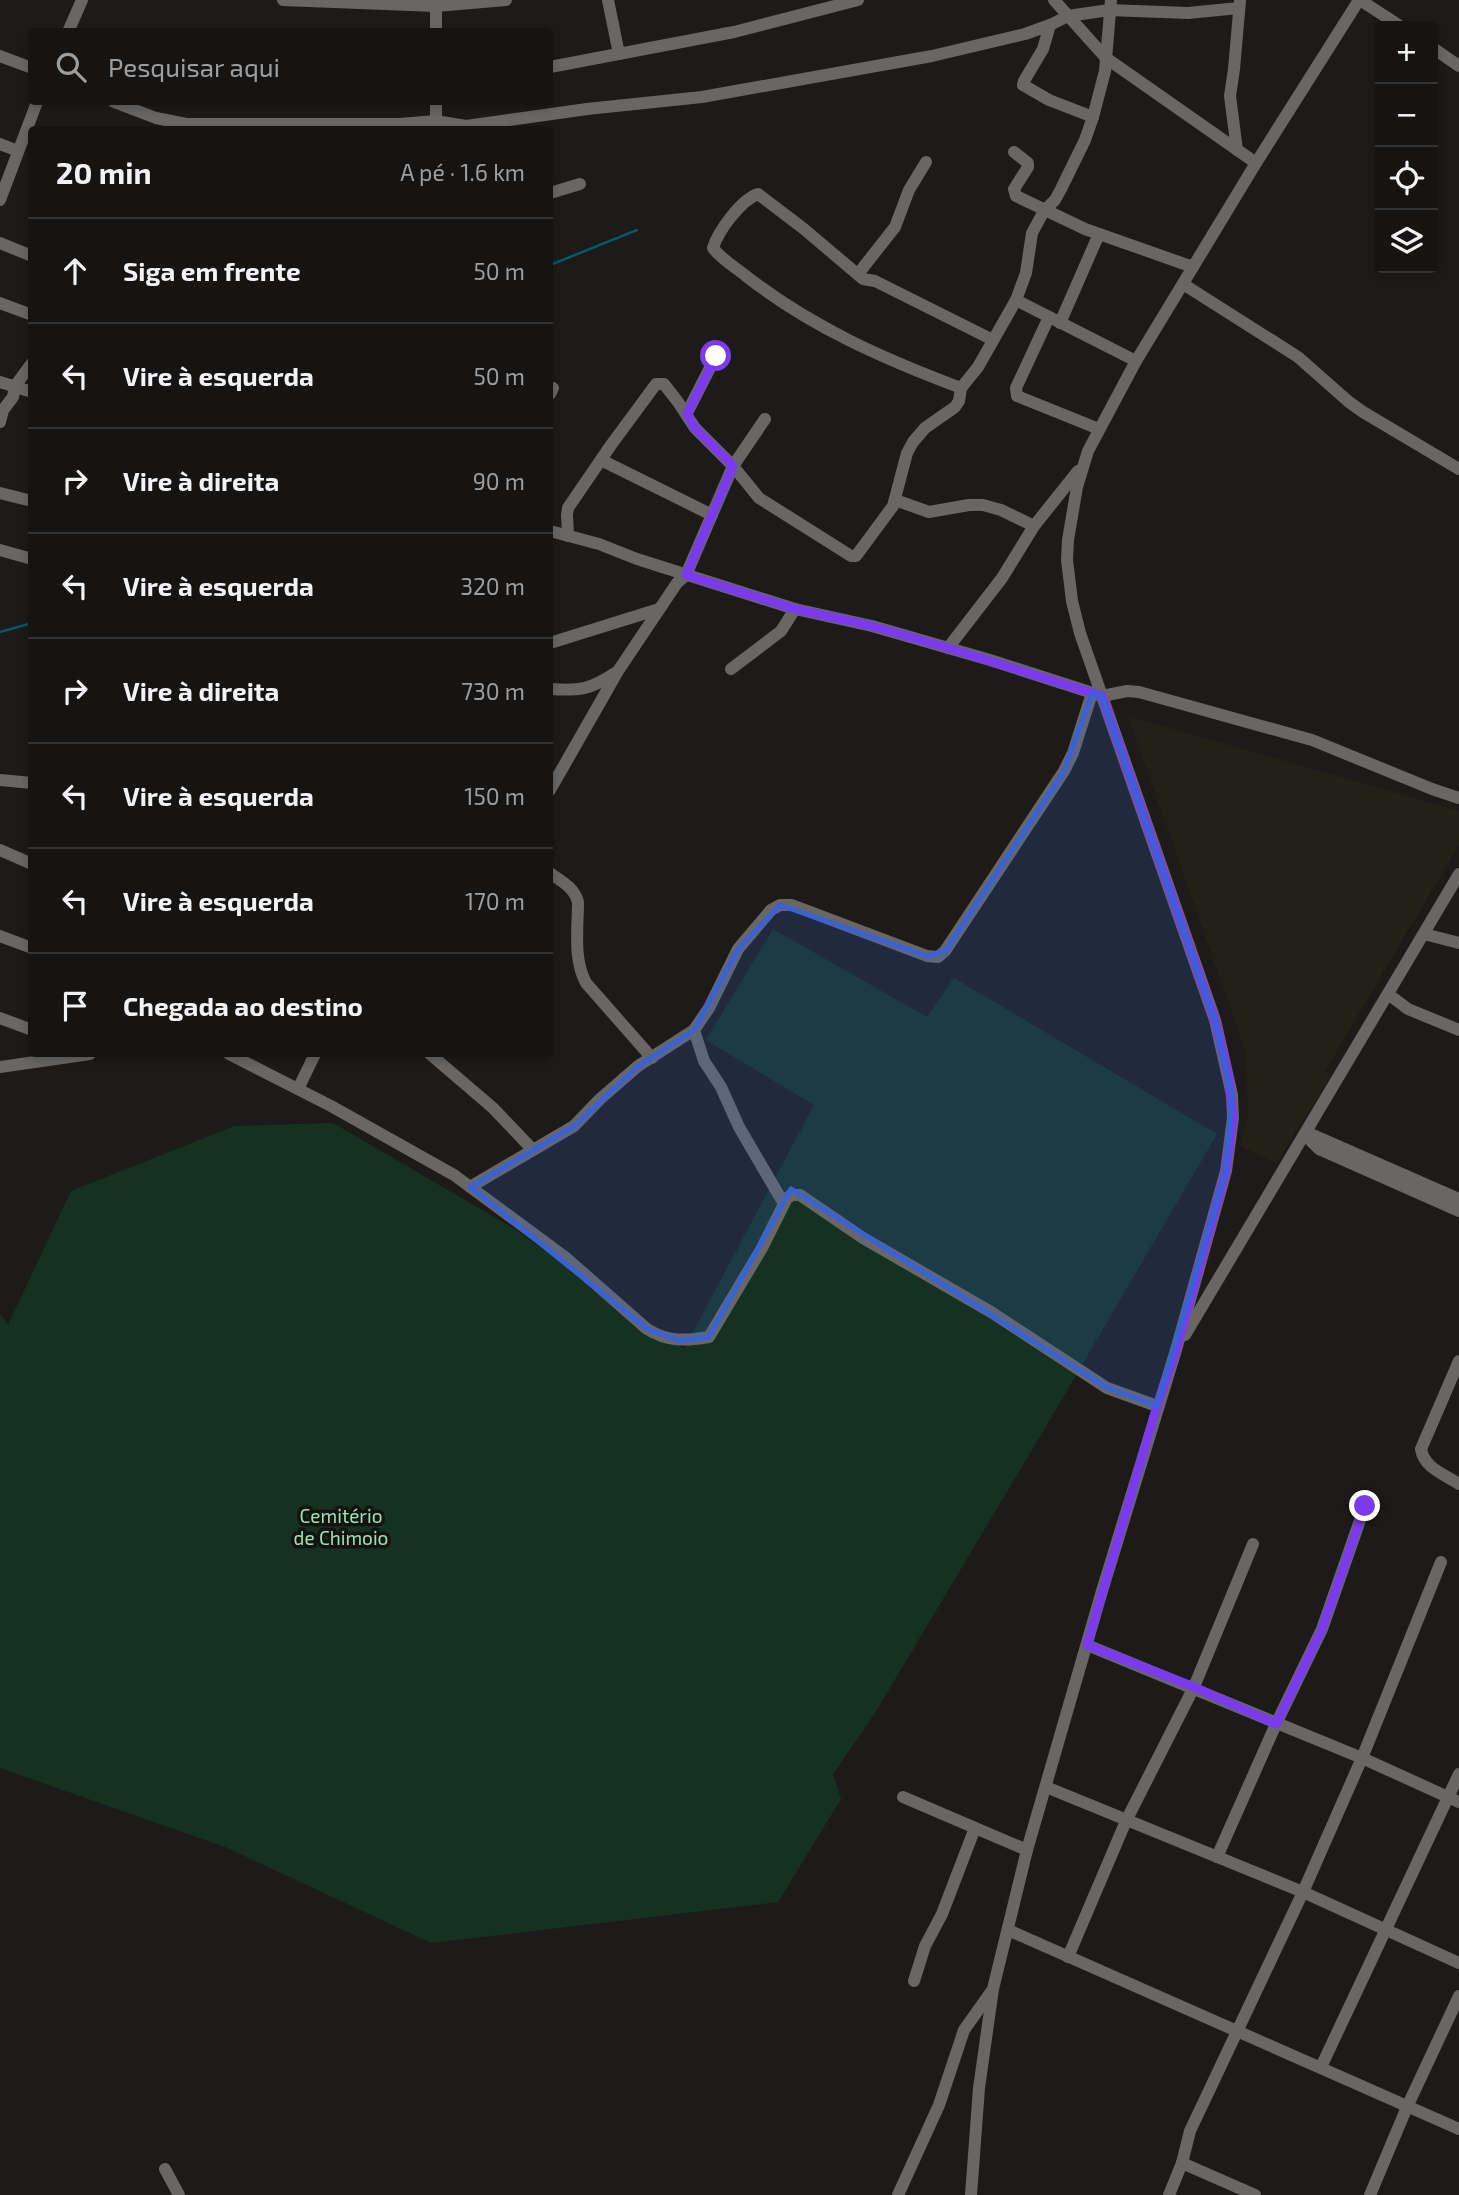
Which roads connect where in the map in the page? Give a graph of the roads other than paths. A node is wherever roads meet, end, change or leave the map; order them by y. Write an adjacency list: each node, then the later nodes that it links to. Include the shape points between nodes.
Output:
1 (82, 0): 14 (street)
2 (283, 0): 8 (street)
3 (506, 0): 8 (street)
4 (608, 0): 17 (street)
5 (858, 0): 17 (street, via 734,32)
6 (1054, 0): 11 (street)
7 (1359, 0): 12 (street); 38 (street)
8 (436, 3): 15 (street)
9 (1239, 4): 10 (street, via 1188,13); 35 (street, via 1230,96)
10 (1110, 5): 11 (street); 19 (street)
11 (1068, 16): 13 (street); 19 (street)
12 (1391, 21)
13 (1050, 25): 26 (street, via 1046,43 1023,85); 28 (street, via 932,56 702,97 466,126)
14 (70, 28)
15 (436, 28)
16 (1438, 51): 22 (street)
17 (619, 54): 20 (street)
18 (0, 55): 21 (street)
19 (1106, 58): 26 (street); 35 (street)
20 (553, 65)
21 (28, 66)
22 (1459, 66)
23 (36, 105): 29 (street)
24 (120, 105): 27 (street)
25 (436, 105): 28 (street)
26 (1093, 117): 42 (street, via 1055,200)
27 (155, 124): 30 (street)
28 (435, 125): 31 (street)
29 (30, 126)
30 (197, 126)
31 (305, 126)
32 (28, 132): 34 (street)
33 (0, 144): 34 (street)
34 (23, 149): 41 (street)
35 (1237, 150): 38 (street)
36 (1014, 152): 42 (street, via 1028,167 1013,193)
37 (926, 162): 47 (street, via 895,226)
38 (1256, 163): 46 (street)
39 (580, 184): 40 (street)
40 (553, 192)
41 (0, 200)
42 (1044, 211): 43 (street); 49 (street, via 1032,233)
43 (1099, 234): 46 (street); 52 (street)
44 (0, 243): 45 (street)
45 (28, 254)
46 (1193, 267): 48 (street)
47 (858, 274): 53 (street); 59 (street, via 758,194 727,221 713,245 768,293 808,319)
48 (1183, 284): 55 (street); 68 (street, via 1277,343 1363,412)
49 (1016, 300): 52 (street); 53 (street)
50 (0, 303): 51 (street)
51 (28, 314)
52 (1055, 320): 55 (street); 64 (street, via 1016,388 1017,396)
53 (993, 340): 59 (street)
54 (716, 356): 61 (street)
55 (1136, 361): 64 (street)
56 (28, 368): 58 (street)
57 (0, 382): 58 (street)
58 (15, 386): 60 (street); 63 (street)
59 (961, 388): 71 (street, via 955,407 913,442)
60 (28, 391)
61 (687, 414): 65 (street, via 664,384 656,384); 66 (street)
62 (765, 419): 66 (street)
63 (0, 422)
64 (1099, 429): 67 (street)
65 (601, 460): 72 (street); 75 (street, via 568,509)
66 (733, 466): 71 (street, via 759,498 851,556 856,556); 72 (street)
67 (1082, 466): 73 (street); 86 (street, via 1067,560 1072,601)
68 (1459, 470)
69 (0, 493): 70 (street)
70 (28, 500)
71 (895, 500): 73 (street, via 929,512 983,505)
72 (712, 515): 78 (street)
73 (1034, 526): 82 (street, via 1002,578)
74 (553, 532): 75 (street)
75 (568, 536): 78 (street)
76 (0, 550): 77 (street)
77 (28, 558)
78 (686, 575): 79 (street); 80 (street)
79 (659, 609): 81 (street); 84 (street)
80 (795, 609): 82 (street); 83 (street, via 781,631)
81 (553, 642)
82 (948, 648): 86 (street)
83 (731, 669)
84 (618, 671): 85 (street, via 590,688); 88 (street)
85 (553, 689)
86 (1097, 694): 90 (street, via 1139,692 1312,740); 103 (street, via 1064,771 945,951 937,957 927,956 792,905 780,905 738,949); 117 (street, via 1215,1020 1232,1095 1226,1171)
87 (0, 780): 89 (street)
88 (553, 781)
89 (28, 783)
90 (1459, 798)
91 (0, 850): 92 (street)
92 (28, 862)
93 (1459, 874): 95 (street)
94 (553, 875): 108 (street, via 576,894 582,976)
95 (1424, 934): 97 (street); 99 (street)
96 (0, 936): 98 (street)
97 (1459, 943)
98 (28, 946)
99 (1388, 994): 102 (street, via 1408,1009); 111 (street)
100 (0, 1018): 101 (street)
101 (28, 1028)
102 (1459, 1030)
103 (694, 1031): 108 (street); 115 (street, via 704,1062)
104 (44, 1057): 109 (street)
105 (235, 1057): 110 (street)
106 (314, 1057): 110 (street)
107 (434, 1057): 112 (street)
108 (652, 1058): 112 (street, via 573,1126)
109 (0, 1067)
110 (298, 1089): 113 (street)
111 (1308, 1133): 114 (street); 116 (street, via 1318,1149); 117 (street)
112 (533, 1150): 113 (street)
113 (470, 1186): 115 (street, via 565,1257 647,1329 680,1341 709,1337)
114 (1459, 1199)
115 (784, 1204): 119 (street, via 792,1195 800,1195 1107,1388)
116 (1459, 1211)
117 (1176, 1350): 119 (street)
118 (1459, 1361): 120 (street, via 1421,1449 1427,1464)
119 (1157, 1406): 124 (street)
120 (1459, 1484)
121 (1365, 1506): 126 (street, via 1322,1629)
122 (1253, 1544): 125 (street)
123 (1441, 1562): 127 (street)
124 (1087, 1645): 125 (street); 129 (street)
125 (1194, 1687): 126 (street); 132 (street)
126 (1276, 1724): 127 (street); 135 (street)
127 (1362, 1758): 131 (street); 136 (street)
128 (1459, 1774): 131 (street)
129 (1046, 1787): 132 (street); 134 (street)
130 (902, 1797): 133 (street)
131 (1453, 1799): 138 (street)
132 (1126, 1821): 135 (street); 139 (street)
133 (975, 1828): 134 (street); 141 (street)
134 (1027, 1850): 137 (street)
135 (1217, 1857): 136 (street)
136 (1303, 1892): 138 (street); 144 (street)
137 (1008, 1930): 139 (street); 142 (street)
138 (1385, 1930): 140 (street); 145 (street)
139 (1068, 1957): 144 (street)
140 (1459, 1963)
141 (914, 1981)
142 (993, 1989): 151 (street, via 964,2030 939,2105); 152 (street)
143 (1459, 1996): 146 (street)
144 (1237, 2030): 145 (street); 148 (street, via 1190,2131)
145 (1321, 2067): 146 (street)
146 (1407, 2107): 147 (street); 155 (street)
147 (1459, 2129)
148 (1182, 2163): 153 (street); 154 (street)
149 (165, 2169): 150 (street)
150 (179, 2195)
151 (898, 2195)
152 (971, 2195)
153 (1169, 2195)
154 (1255, 2195)
155 (1370, 2195)

